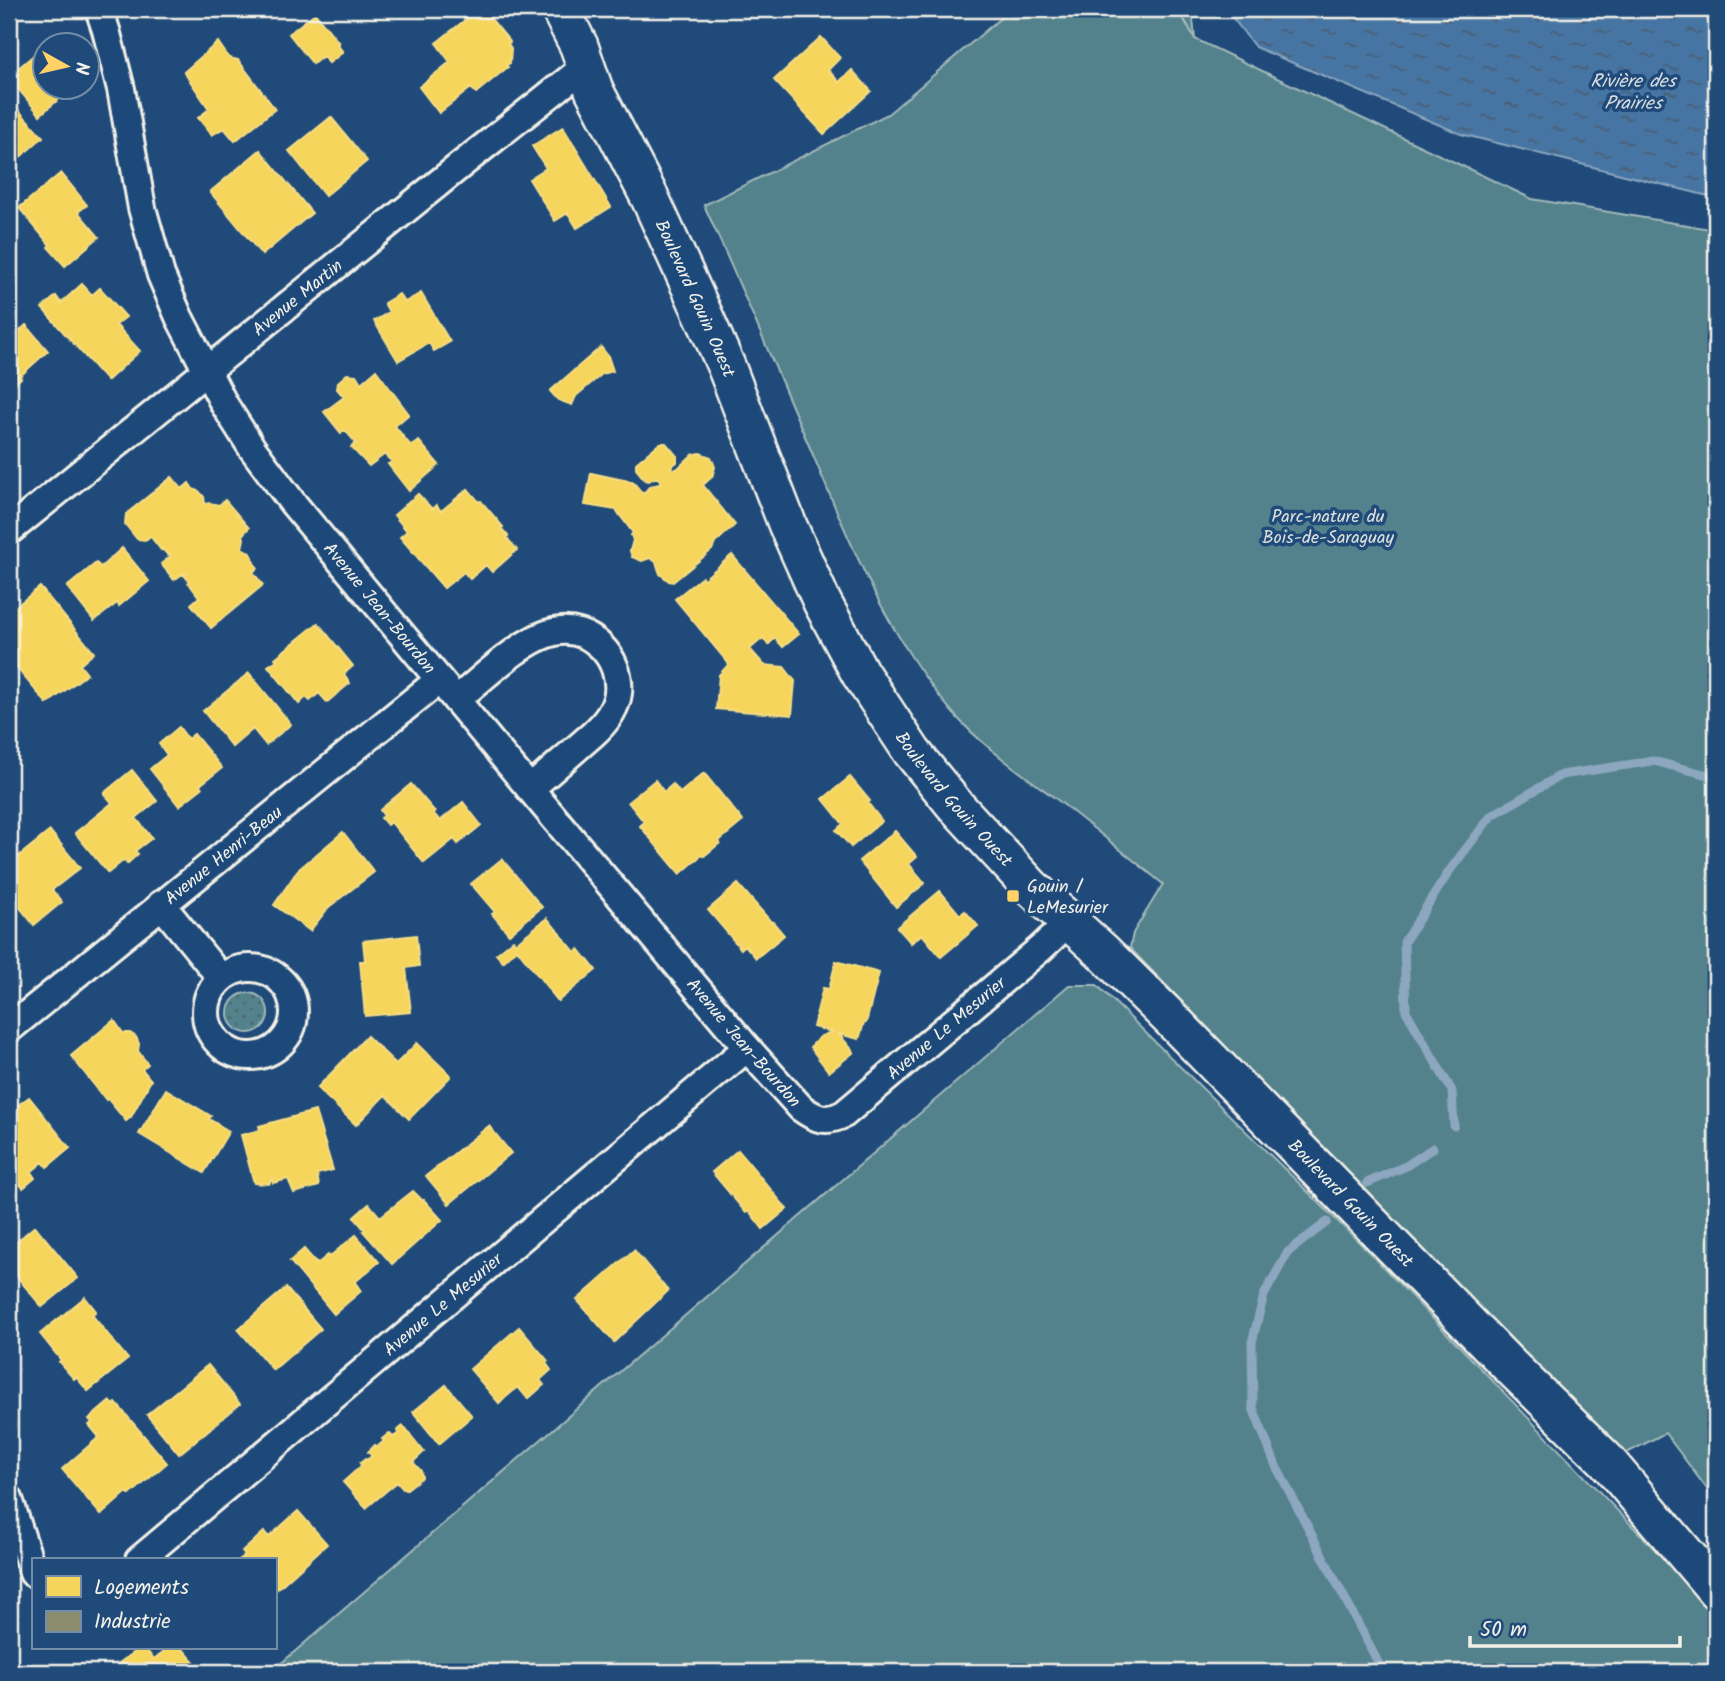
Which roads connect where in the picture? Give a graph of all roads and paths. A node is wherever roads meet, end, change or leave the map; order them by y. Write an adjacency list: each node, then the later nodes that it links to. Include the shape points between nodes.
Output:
1 (99, 9): 4 (street, Avenue Jean-Bourdon, via 121,89 154,253 169,295)
2 (560, 9): 3 (street, Boulevard Gouin Ouest)
3 (586, 66): 4 (street, Avenue Martin); 9 (street, Boulevard Gouin Ouest, via 703,314 788,526 847,650 935,781 973,827)
4 (207, 369): 5 (street, Avenue Martin); 6 (street, Avenue Jean-Bourdon, via 224,404 274,480)
5 (9, 531)
6 (448, 690): 7 (street, Avenue Jean-Bourdon); 7 (street, Avenue Henri-Beau, via 543,635 558,631 588,637 609,654 618,682 611,712 602,726); 8 (street, Avenue Henri-Beau)
7 (530, 789): 12 (street, Avenue Jean-Bourdon)
8 (161, 904): 10 (street); 11 (street, Avenue Henri-Beau)
9 (1068, 923): 13 (street, Avenue Le Mesurier, via 855,1106 834,1119); 17 (street, Boulevard Gouin Ouest, via 1172,1020 1606,1460)
10 (221, 978)
11 (9, 1029)
12 (747, 1048): 13 (street, Avenue Jean-Bourdon, via 801,1108); 15 (street, Avenue Le Mesurier)
13 (818, 1119)
14 (9, 1499): 16 (street)
15 (141, 1558)
16 (32, 1570)
17 (1716, 1590)

